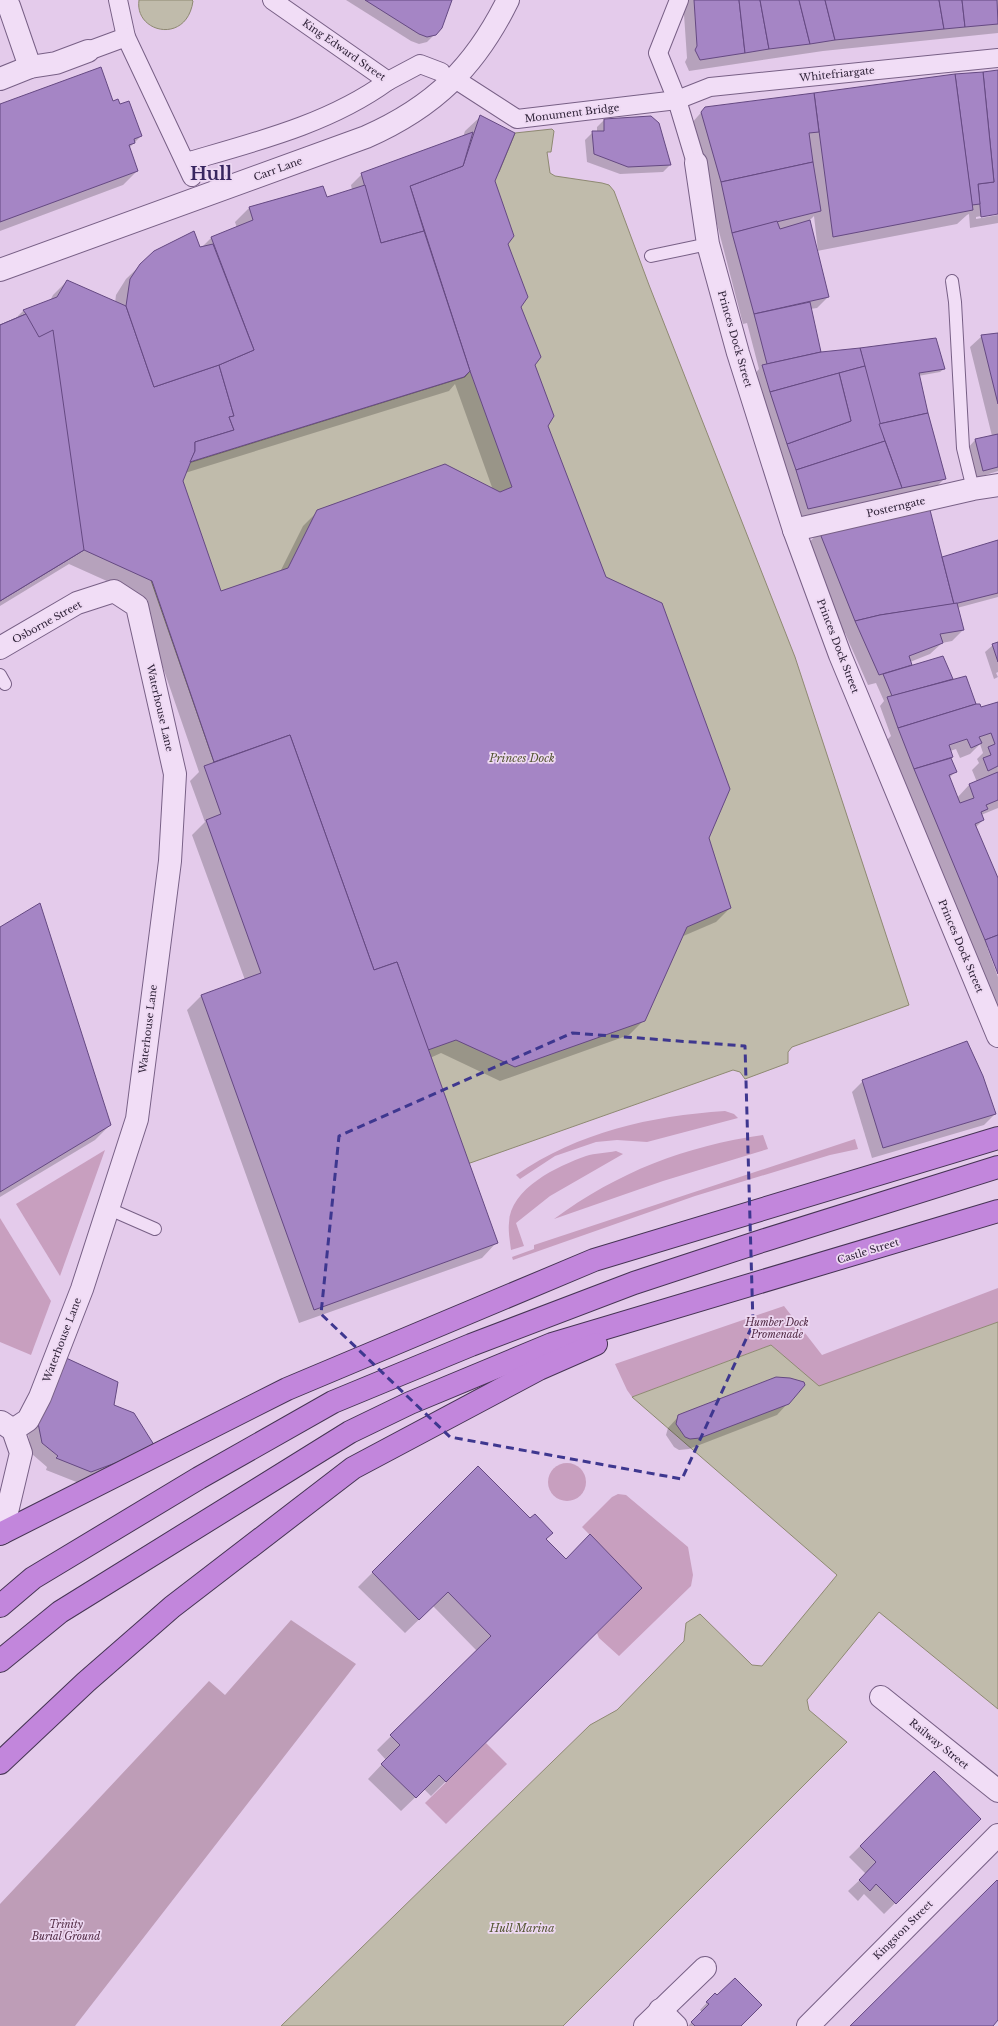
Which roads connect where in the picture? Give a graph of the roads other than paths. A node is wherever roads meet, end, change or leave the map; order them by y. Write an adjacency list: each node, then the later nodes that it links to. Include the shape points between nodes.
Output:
1 (118, 0): 6 (street)
2 (272, 0): 12 (street, King Edward Street)
3 (508, 0): 10 (street, Carr Lane, via 498,21 469,64)
4 (679, 0): 13 (street, Princes Dock Street, via 658,53)
5 (9, 6): 9 (street)
6 (126, 37): 7 (street); 15 (street)
7 (88, 51): 9 (street, via 56,63)
8 (998, 58): 13 (street, Whitefriargate, via 710,87)
9 (30, 67): 11 (street)
10 (448, 75): 12 (street, King Edward Street, via 420,64); 13 (street, Monument Bridge, via 517,119); 16 (street, Carr Lane, via 420,109 395,124)
11 (0, 78)
12 (388, 81): 15 (street, via 364,98 280,135)
13 (678, 100): 14 (street, Princes Dock Street)
14 (696, 163): 17 (street, Princes Dock Street)
15 (189, 170): 16 (lane)
16 (200, 198): 19 (street, Carr Lane)
17 (708, 244): 18 (lane); 23 (street, Princes Dock Street, via 738,353)
18 (651, 256)
19 (0, 270)
20 (952, 281): 22 (lane, via 963,448)
21 (998, 485): 22 (street, Posterngate)
22 (973, 489): 23 (street, Posterngate)
23 (794, 530): 26 (street, Princes Dock Street, via 840,655)
24 (137, 606): 25 (street, Osborne Street, via 114,591 77,602); 29 (street, Waterhouse Lane, via 175,774 170,861 137,1119)
25 (0, 648)
26 (998, 1036)
27 (998, 1138): 34 (highway, via 594,1260 287,1389)
28 (998, 1167): 35 (highway, via 634,1283 470,1345 333,1402 199,1478 40,1574)
29 (107, 1208): 31 (lane); 33 (street, Waterhouse Lane, via 82,1289 40,1397 28,1420)
30 (998, 1211): 32 (highway, Castle Street)
31 (155, 1229)
32 (738, 1290): 36 (highway, via 552,1344 410,1403 350,1432 60,1612); 38 (highway, via 539,1369 353,1468 172,1607 86,1682)
33 (6, 1426): 34 (street, via 21,1453)
34 (1, 1533)
35 (0, 1606)
36 (0, 1661)
37 (880, 1697): 39 (street, Railway Street)
38 (0, 1763)
39 (998, 1790)
40 (998, 1835): 45 (street, Kingston Street)
41 (705, 1968): 42 (street)
42 (660, 2010): 43 (street); 44 (street)
43 (645, 2026)
44 (676, 2026)
45 (808, 2026)

